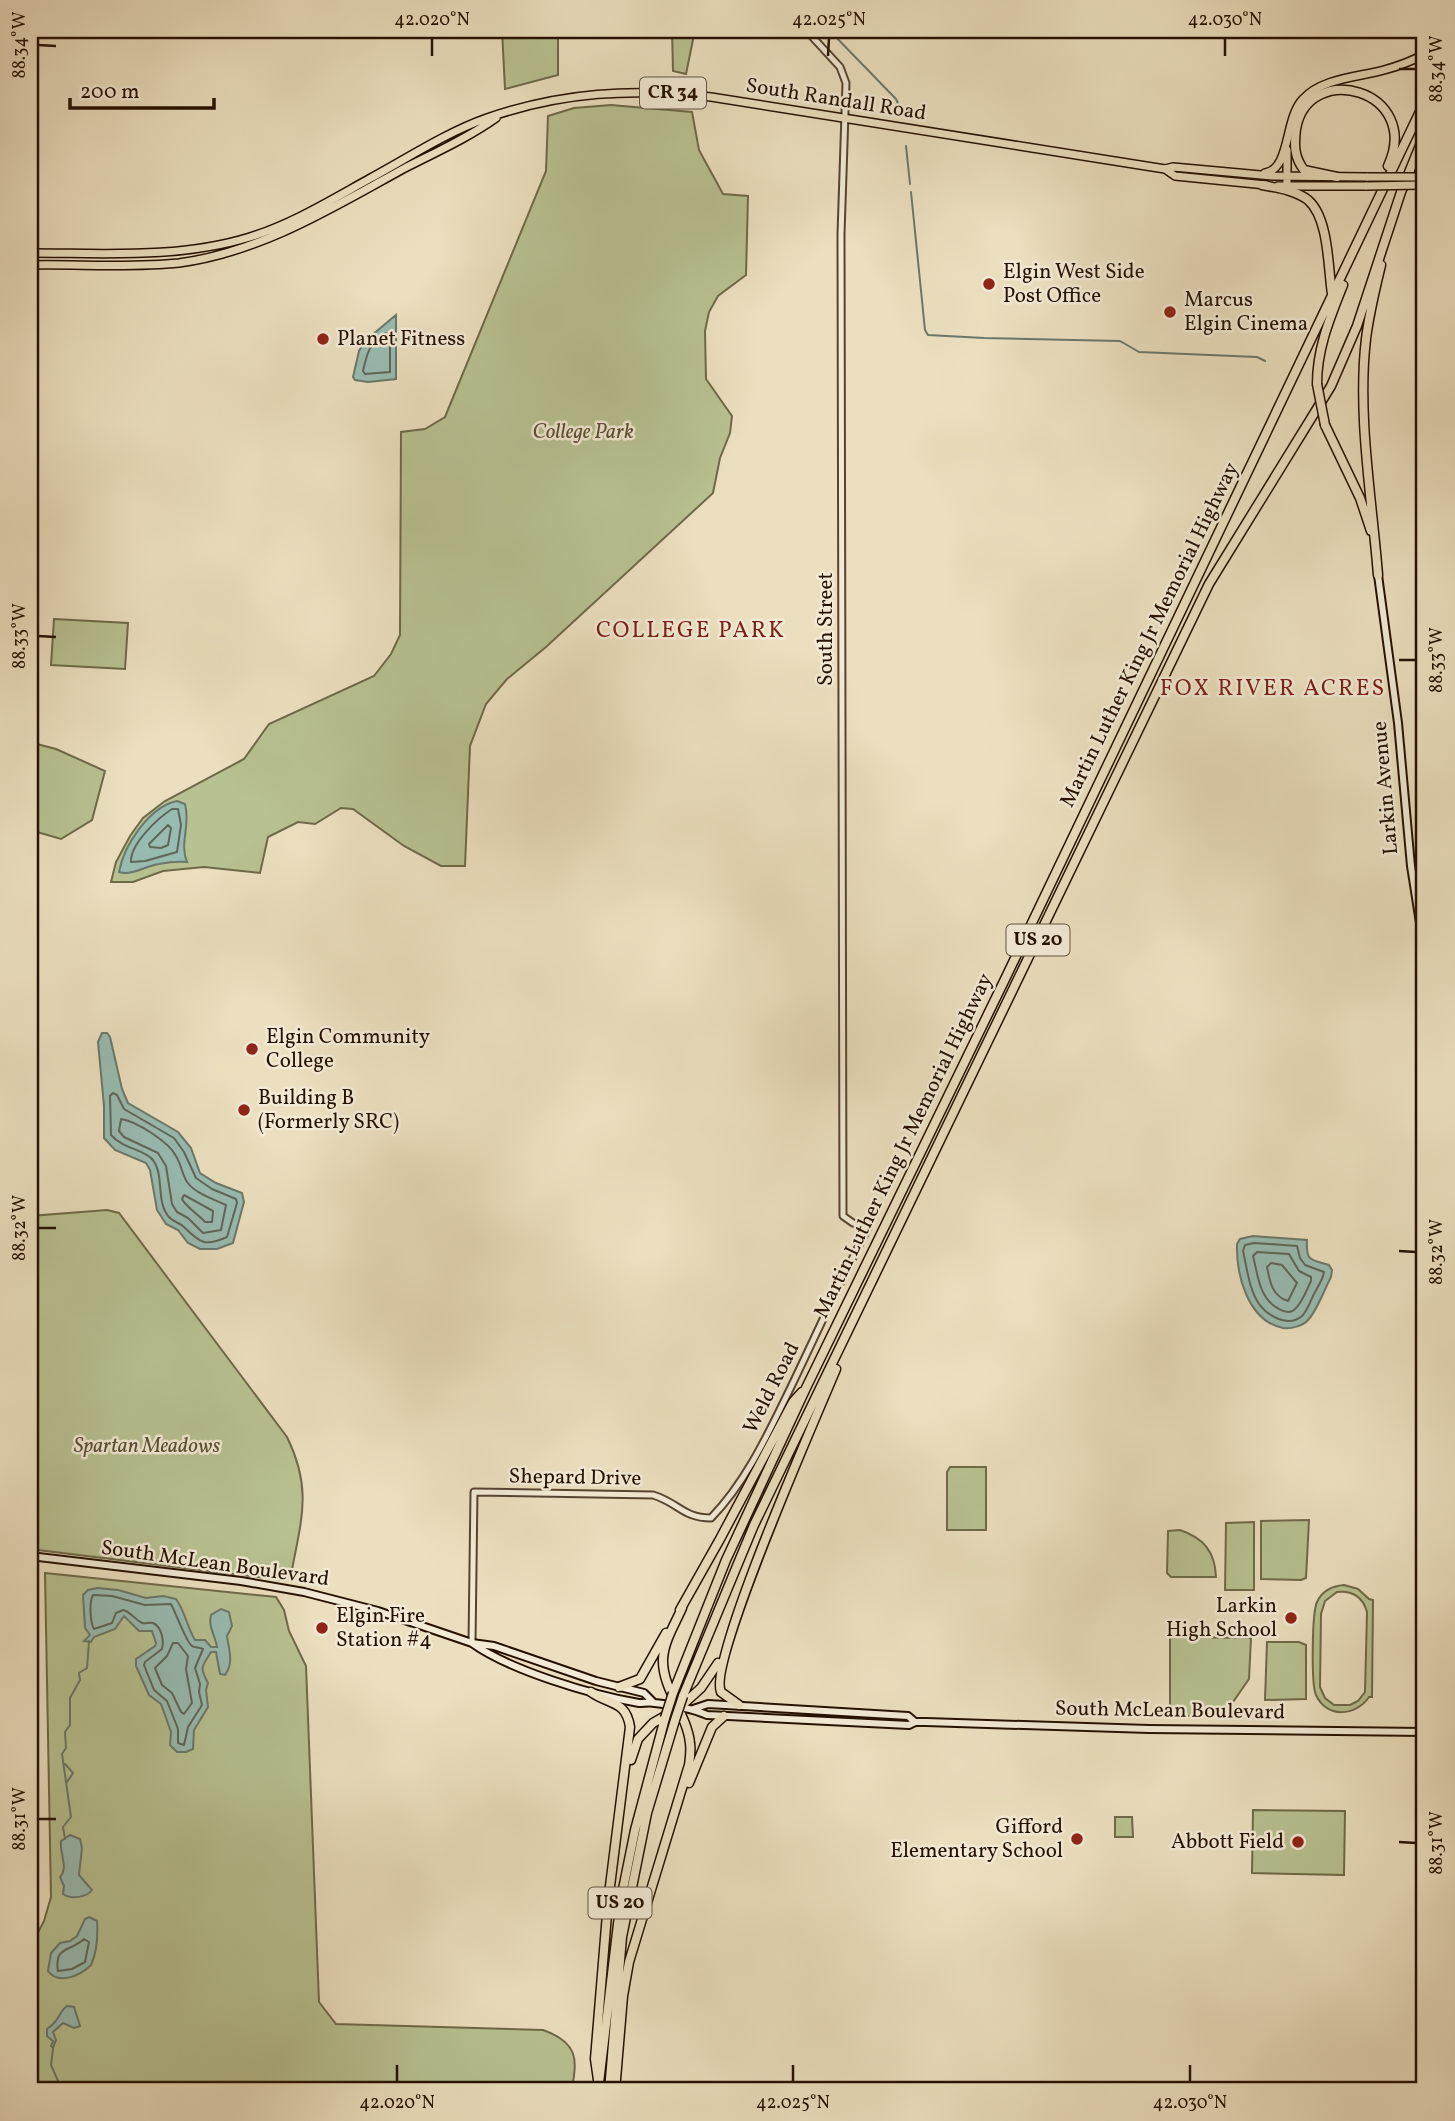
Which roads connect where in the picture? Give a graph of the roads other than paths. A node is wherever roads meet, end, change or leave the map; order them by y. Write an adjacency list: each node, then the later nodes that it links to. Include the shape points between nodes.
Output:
1 (806, 30): 5 (street, South Street, via 844,73)
2 (1425, 54): 6 (main road, via 1312,91 1294,111)
3 (1425, 101): 16 (highway, Martin Luther King Jr Memorial Highway / US 20)
4 (503, 114): 5 (main road, South Randall Road / CR 34, via 578,95 639,92 711,97); 17 (main road, South Randall Road / CR 34, via 464,128 314,209 253,236 184,251); 18 (main road, South Randall Road / CR 34, via 316,217 237,250 161,264)
5 (844, 119): 8 (main road, South Randall Road / CR 34); 23 (street, South Street, via 843,1216)
6 (1287, 132): 9 (main road, via 1277,167); 10 (main road)
7 (1425, 133): 15 (highway, Martin Luther King Jr Memorial Highway / US 20)
8 (1165, 169): 9 (main road, South Randall Road / CR 34); 13 (main road, South Randall Road / CR 34, via 1175,176)
9 (1251, 175): 10 (main road, South Randall Road / CR 34)
10 (1287, 176): 11 (main road, South Randall Road / CR 34); 14 (main road)
11 (1337, 177): 12 (main road, South Randall Road / CR 34, bridge); 19 (highway, via 1304,170 1297,161 1294,140 1298,117 1308,104 1326,93 1346,89 1373,97 1385,109 1395,141 1392,158)
12 (1423, 181): 14 (main road, South Randall Road / CR 34, bridge, via 1367,187)
13 (1262, 185): 14 (main road, South Randall Road / CR 34); 19 (highway, via 1293,192 1316,211 1324,228)
14 (1287, 186)
15 (1401, 191): 21 (highway, via 1369,315 1363,374); 24 (highway, Martin Luther King Jr Memorial Highway / US 20, via 1357,326 1331,386 1209,584)
16 (1360, 239): 20 (highway, Martin Luther King Jr Memorial Highway / US 20); 21 (highway, bridge, via 1324,332 1317,384 1325,425 1368,520)
17 (30, 253)
18 (30, 265)
19 (1332, 294): 20 (highway)
20 (1323, 315): 25 (highway, Martin Luther King Jr Memorial Highway / US 20)
21 (1378, 575): 22 (main road, Larkin Avenue)
22 (1425, 955)
23 (868, 1228): 26 (street, Weld Road, via 771,1426 738,1485)
24 (860, 1311): 29 (highway, via 769,1529); 44 (highway, Martin Luther King Jr Memorial Highway / US 20, bridge, via 754,1525 675,1720 647,1813 622,1937)
25 (806, 1388): 28 (highway, via 793,1402); 42 (highway, Martin Luther King Jr Memorial Highway / US 20, bridge, via 726,1560 665,1718 621,1899)
26 (711, 1518): 30 (street, Shepard Drive, via 695,1518 653,1495 474,1492)
27 (30, 1556): 30 (main road, South McLean Boulevard, via 304,1592)
28 (682, 1608): 31 (highway, via 640,1679); 35 (highway, via 663,1657)
29 (730, 1638): 34 (highway, via 718,1687); 35 (highway, via 709,1679)
30 (472, 1643): 31 (main road, South McLean Boulevard); 32 (main road, South McLean Boulevard, via 490,1656)
31 (620, 1687): 33 (main road, South McLean Boulevard, via 645,1693)
32 (591, 1692): 33 (main road, South McLean Boulevard); 40 (highway, via 619,1704 629,1717)
33 (653, 1702): 35 (main road, South McLean Boulevard)
34 (739, 1705): 36 (main road, South McLean Boulevard, via 708,1704); 38 (main road, South McLean Boulevard, via 908,1716)
35 (679, 1708): 36 (main road, South McLean Boulevard); 40 (highway, via 653,1723 638,1739); 41 (highway, via 690,1743 690,1765)
36 (692, 1709): 37 (main road, South McLean Boulevard)
37 (724, 1716): 38 (main road, South McLean Boulevard); 41 (highway, via 712,1727)
38 (915, 1722): 39 (main road, South McLean Boulevard)
39 (1425, 1731)
40 (625, 1776): 42 (highway, via 594,2059)
41 (676, 1814): 45 (highway, via 629,1962)
42 (598, 2080): 43 (highway, Martin Luther King Jr Memorial Highway / US 20)
43 (598, 2091)
44 (609, 2091)
45 (615, 2091)

